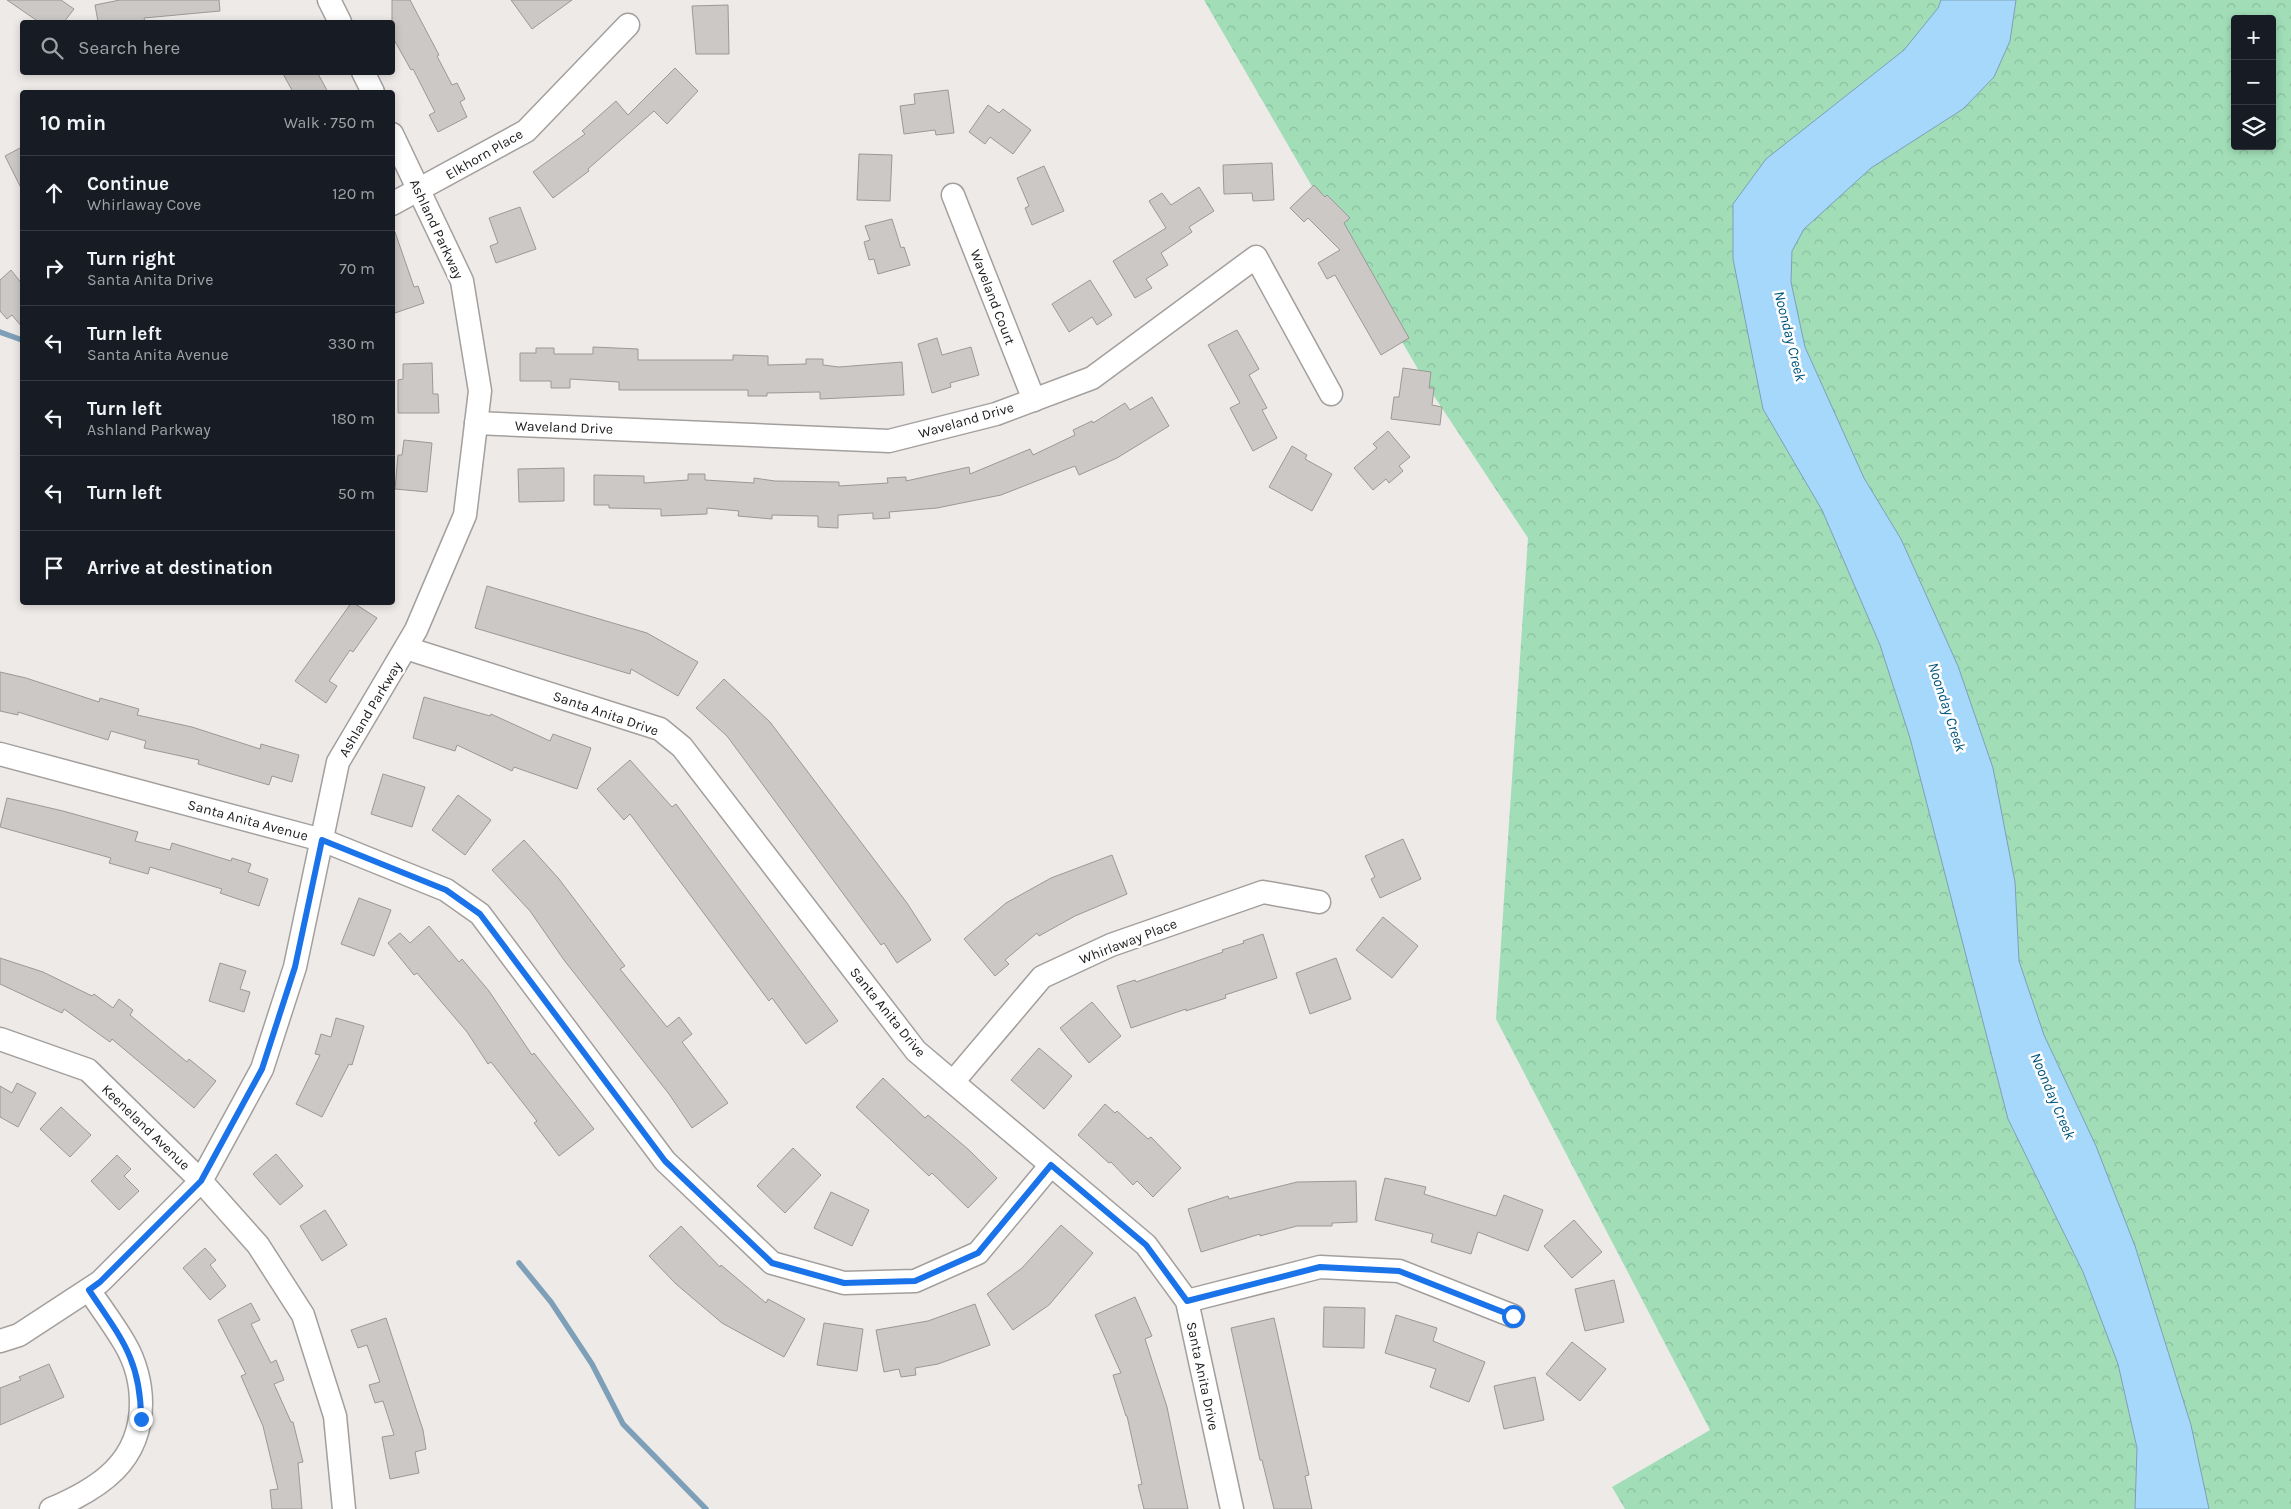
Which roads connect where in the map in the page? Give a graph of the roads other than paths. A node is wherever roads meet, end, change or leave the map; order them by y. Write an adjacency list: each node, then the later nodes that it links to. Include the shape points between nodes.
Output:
1 (329, 0): 2 (street)
2 (339, 20)
3 (628, 25): 7 (street, Elkhorn Place, via 526,131)
4 (365, 75): 5 (street)
5 (372, 90)
6 (395, 140): 7 (street, Ashland Parkway)
7 (420, 191): 9 (street, Elkhorn Place); 12 (street, Ashland Parkway, via 462,281 480,391)
8 (953, 195): 11 (street, Waveland Court)
9 (395, 203)
10 (1331, 394): 11 (street, Waveland Drive, via 1256,257 1092,378)
11 (1034, 400): 12 (street, Waveland Drive, via 996,414 889,441)
12 (476, 423): 13 (street, Ashland Parkway, via 465,515)
13 (406, 648): 15 (street, Ashland Parkway, via 338,762); 18 (street, Santa Anita Drive, via 660,729 682,747 916,1051)
14 (0, 754): 15 (street, Santa Anita Avenue)
15 (322, 840): 19 (street, Santa Anita Avenue, via 446,890 480,914 665,1161 772,1263 844,1283 915,1281 978,1253); 20 (street, Ashland Parkway, via 295,967 262,1069)
16 (1319, 902): 18 (street, Whirlaway Place, via 1262,892 1111,944 1042,977)
17 (0, 1039): 20 (street, Keeneland Avenue, via 88,1070)
18 (953, 1082): 19 (street, Santa Anita Drive)
19 (1051, 1165): 22 (street, Santa Anita Drive, via 1146,1245)
20 (201, 1181): 21 (street, Ashland Parkway); 26 (street, Keeneland Avenue, via 258,1245 303,1315 335,1416)
21 (89, 1290): 24 (street, Ashland Parkway, via 19,1335); 25 (street, via 126,1345 139,1377 141,1419 133,1447 118,1466 78,1498)
22 (1187, 1301): 23 (street, via 1320,1267 1399,1271); 27 (street, Santa Anita Drive)
23 (1513, 1316)
24 (0, 1341)
25 (51, 1509)
26 (344, 1509)
27 (1232, 1509)

